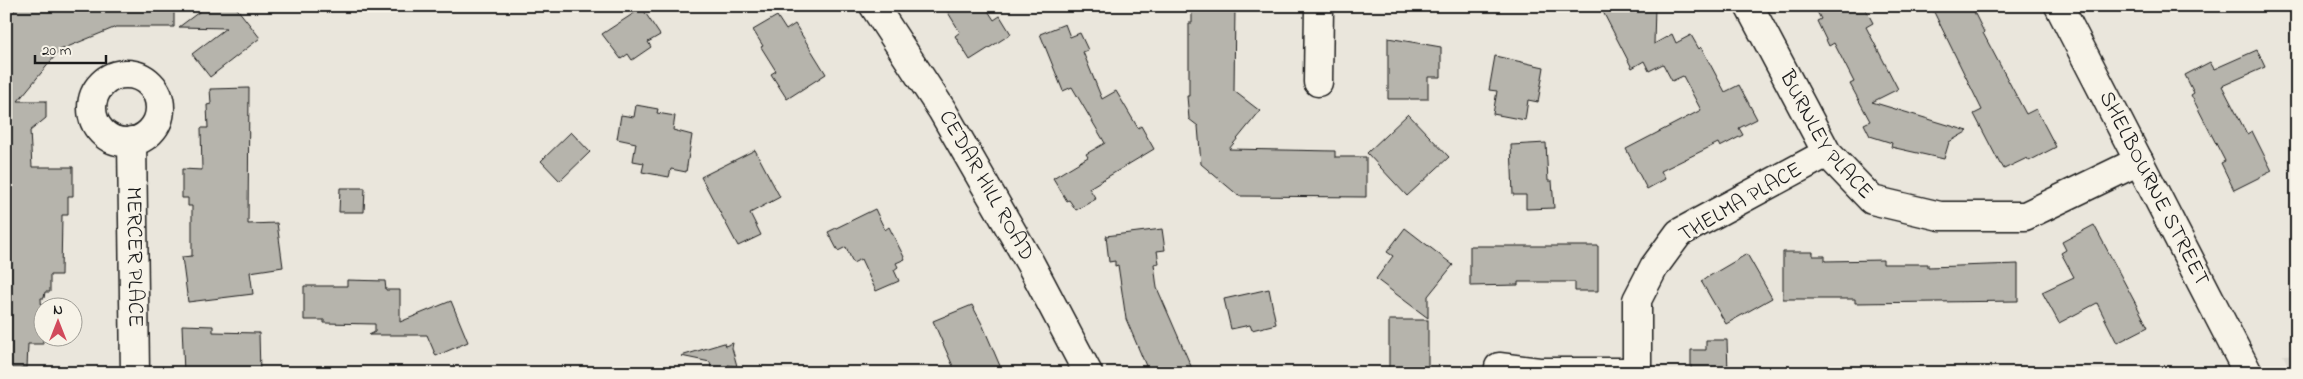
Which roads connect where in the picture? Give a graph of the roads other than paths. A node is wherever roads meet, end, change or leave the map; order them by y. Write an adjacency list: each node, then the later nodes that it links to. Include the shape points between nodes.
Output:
1 (874, 6): 11 (street, CEDAR HILL ROAD, via 942,110 1030,263)
2 (1318, 6): 5 (street)
3 (1749, 6): 7 (street, BURNLEY PLACE)
4 (2059, 6): 8 (street, SHELBOURNE STREET)
5 (1318, 82)
6 (132, 141): 10 (street, MERCER PLACE)
7 (1827, 153): 8 (street, BURNLEY PLACE, via 1872,200 1940,216 2024,216); 12 (street, THELMA PLACE, via 1679,233 1654,267 1637,300)
8 (2139, 161): 13 (street, SHELBOURNE STREET)
9 (1499, 367): 12 (street, via 1538,372)
10 (135, 373)
11 (1088, 373)
12 (1637, 373)
13 (2248, 373)

